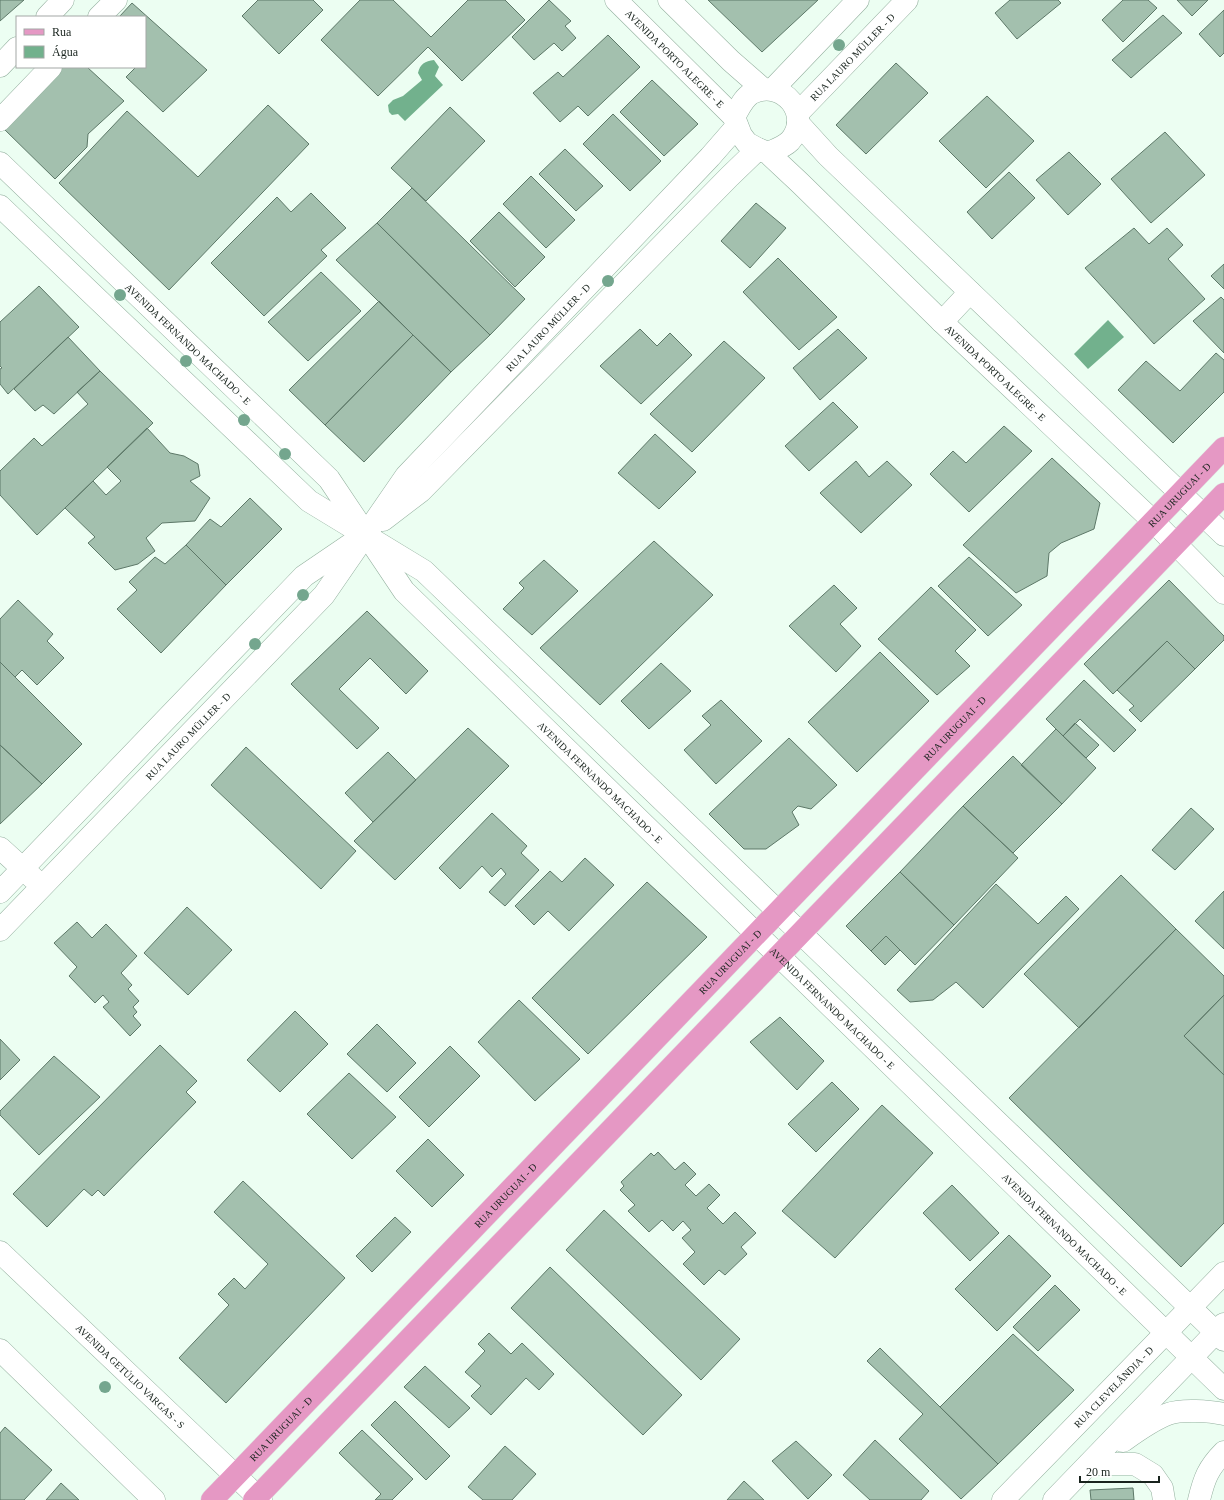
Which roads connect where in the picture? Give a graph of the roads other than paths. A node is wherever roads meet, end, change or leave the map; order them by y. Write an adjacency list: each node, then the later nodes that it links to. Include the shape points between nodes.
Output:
1 (63, 0): 7 (street)
2 (116, 0): 8 (street)
3 (616, 0): 15 (street, AVENIDA PORTO ALEGRE - E)
4 (669, 0): 12 (street, via 731,61)
5 (858, 0): 12 (street)
6 (907, 0): 13 (street, RUA LAURO MÜLLER - D)
7 (48, 16)
8 (100, 16)
9 (16, 49): 10 (street)
10 (0, 66)
11 (50, 68): 14 (street)
12 (768, 89): 13 (street, via 789,98); 15 (street, via 751,93 742,102)
13 (798, 118): 16 (street, via 795,133 789,142 780,148); 19 (street, via 828,156)
14 (0, 120)
15 (735, 122): 16 (street, via 747,143); 22 (street, RUA LAURO MÜLLER - D, via 710,157)
16 (763, 151): 21 (street, AVENIDA PORTO ALEGRE - E); 24 (street, RUA LAURO MÜLLER - D, via 723,183)
17 (0, 163): 20 (street, AVENIDA FERNANDO MACHADO - E)
18 (0, 206): 23 (street, AVENIDA FERNANDO MACHADO - E)
19 (970, 292): 21 (street); 26 (street)
20 (162, 319): 23 (street); 30 (street, AVENIDA FERNANDO MACHADO - E, via 329,479)
21 (942, 322): 29 (street, AVENIDA PORTO ALEGRE - E)
22 (545, 330): 24 (street); 30 (street, RUA LAURO MÜLLER - D, via 406,476)
23 (140, 340): 30 (street, AVENIDA FERNANDO MACHADO - E, via 309,500)
24 (562, 347): 30 (street, RUA LAURO MÜLLER - D, via 421,491)
25 (1224, 448): 26 (main road, RUA URUGUAI - D)
26 (1180, 493): 28 (street); 29 (main road, RUA URUGUAI - D)
27 (1224, 494): 28 (main road)
28 (1203, 516): 31 (street); 32 (main road)
29 (1153, 521): 32 (street, AVENIDA PORTO ALEGRE - E); 42 (main road, RUA URUGUAI - D)
30 (366, 534): 34 (street, RUA LAURO MÜLLER - D, via 304,576); 35 (street, RUA LAURO MÜLLER - D, via 324,595); 36 (street, AVENIDA FERNANDO MACHADO - E, via 424,571); 37 (street, AVENIDA FERNANDO MACHADO - E, via 404,591)
31 (1224, 535)
32 (1176, 544): 33 (street, AVENIDA PORTO ALEGRE - E); 44 (main road)
33 (1224, 593)
34 (229, 655): 35 (street); 39 (street, RUA LAURO MÜLLER - D)
35 (249, 673): 40 (street, RUA LAURO MÜLLER - D)
36 (580, 720): 37 (street); 42 (street, AVENIDA FERNANDO MACHADO - E)
37 (559, 741): 45 (street, AVENIDA FERNANDO MACHADO - E)
38 (0, 848): 39 (street)
39 (23, 869): 40 (street); 41 (street, RUA LAURO MÜLLER - D)
40 (42, 887): 43 (street, RUA LAURO MÜLLER - D)
41 (0, 892)
42 (778, 911): 44 (street, AVENIDA FERNANDO MACHADO - E); 45 (main road, RUA URUGUAI - D)
43 (0, 930)
44 (801, 933): 46 (main road); 47 (street, AVENIDA FERNANDO MACHADO - E)
45 (756, 934): 46 (street, AVENIDA FERNANDO MACHADO - E); 60 (main road, RUA URUGUAI - D)
46 (779, 956): 48 (street, AVENIDA FERNANDO MACHADO - E); 61 (main road)
47 (1004, 1128): 48 (street); 51 (street, AVENIDA FERNANDO MACHADO - E)
48 (979, 1151): 53 (street, AVENIDA FERNANDO MACHADO - E)
49 (0, 1252): 60 (street, AVENIDA GETÚLIO VARGAS - S)
50 (1224, 1273): 51 (street, RUA CLEVELÂNDIA - D)
51 (1191, 1308): 52 (street, AVENIDA FERNANDO MACHADO - E); 53 (street, RUA CLEVELÂNDIA - D)
52 (1221, 1332): 55 (street)
53 (1166, 1333): 55 (street, AVENIDA FERNANDO MACHADO - E); 64 (street, RUA CLEVELÂNDIA - D)
54 (0, 1350): 62 (street)
55 (1192, 1358): 56 (street, AVENIDA FERNANDO MACHADO - E); 59 (street)
56 (1224, 1389)
57 (1224, 1414): 59 (street, via 1195,1411 1170,1413 1138,1430)
58 (1224, 1452): 67 (street, via 1204,1480)
59 (1089, 1464): 65 (street); 66 (street, via 1135,1464 1153,1475 1162,1488)
60 (236, 1475): 61 (street, AVENIDA GETÚLIO VARGAS - S); 63 (main road, RUA URUGUAI - D)
61 (258, 1499)
62 (154, 1500)
63 (212, 1500)
64 (1003, 1500)
65 (1054, 1500)
66 (1164, 1500)
67 (1199, 1500)

